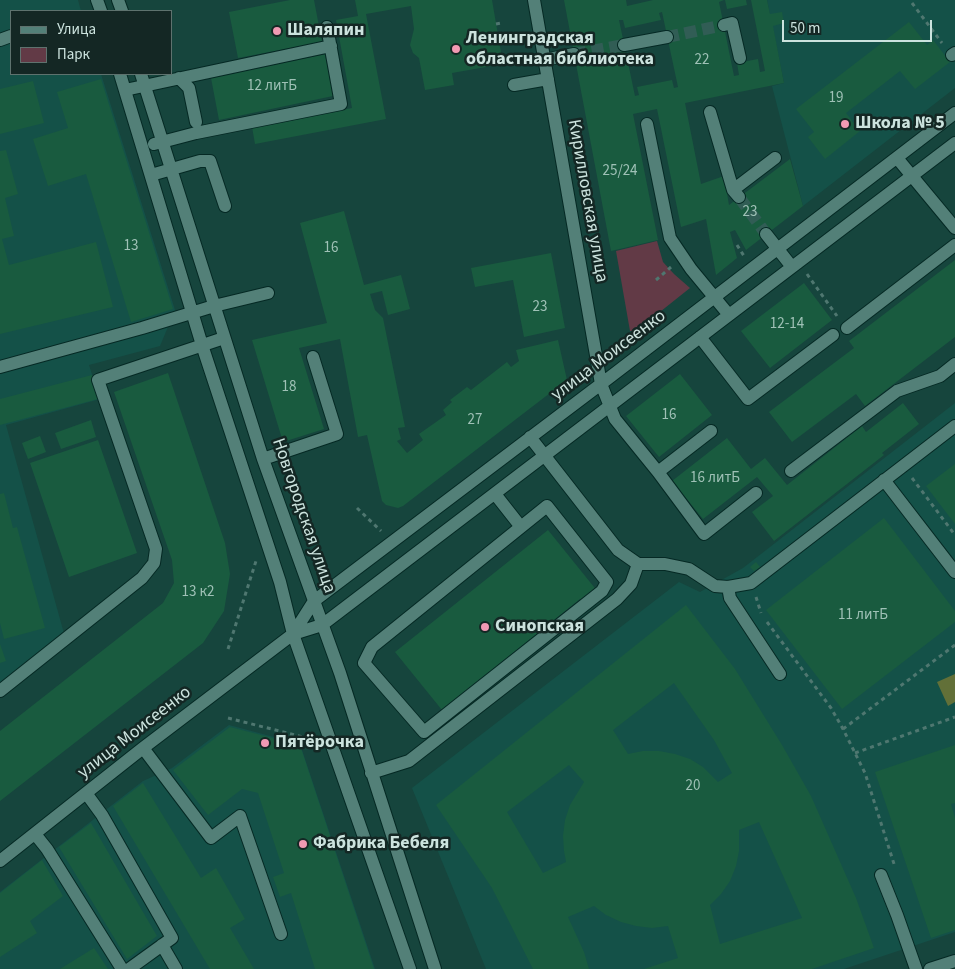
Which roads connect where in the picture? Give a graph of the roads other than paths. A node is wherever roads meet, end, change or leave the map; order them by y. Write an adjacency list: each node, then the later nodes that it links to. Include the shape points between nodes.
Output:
1 (534, 0): 9 (street, Кирилловская улица)
2 (724, 25): 8 (street, via 732,23)
3 (327, 27): 6 (street)
4 (667, 37): 5 (street)
5 (624, 45)
6 (331, 46): 11 (street); 20 (street, via 341,104)
7 (574, 54): 9 (street)
8 (740, 58)
9 (544, 60): 12 (street, Кирилловская улица)
10 (120, 75): 15 (street)
11 (179, 78): 13 (street); 18 (street, via 189,88)
12 (548, 79): 14 (street); 47 (street, Кирилловская улица)
13 (142, 80): 15 (street); 20 (street, Новгородская улица)
14 (514, 85)
15 (125, 90): 22 (street)
16 (710, 112): 23 (street, via 736,193)
17 (955, 113): 24 (street, улица Моисеенко)
18 (196, 122)
19 (647, 124): 35 (street, via 670,238)
20 (161, 142): 22 (street); 25 (street, Новгородская улица)
21 (955, 142): 27 (street, улица Моисеенко)
22 (143, 147): 26 (street)
23 (775, 158)
24 (897, 158): 27 (street); 32 (street, улица Моисеенко)
25 (170, 169): 26 (street); 28 (street, via 210,161); 36 (street, Новгородская улица)
26 (151, 175): 37 (street)
27 (911, 176): 29 (street); 33 (street, улица Моисеенко)
28 (224, 206)
29 (955, 228)
30 (766, 234): 32 (street)
31 (955, 245): 39 (street)
32 (778, 249): 33 (street); 35 (street, улица Моисеенко)
33 (792, 267): 38 (street, улица Моисеенко)
34 (268, 293): 36 (street)
35 (714, 298): 38 (street); 47 (street, улица Моисеенко)
36 (214, 306): 37 (street); 42 (street, Новгородская улица)
37 (192, 313): 43 (street); 46 (street)
38 (729, 315): 41 (street, улица Моисеенко)
39 (847, 328)
40 (833, 335): 41 (street, via 748,399)
41 (700, 337): 48 (street, улица Моисеенко)
42 (224, 338): 43 (street); 53 (street, Новгородская улица)
43 (202, 345): 65 (street, via 280,582); 67 (street, via 98,380 156,549 154,563 142,578)
44 (313, 357): 53 (street, via 336,434)
45 (955, 364): 54 (street, via 940,376 897,391)
46 (0, 367)
47 (601, 384): 48 (street, Кирилловская улица); 51 (street, улица Моисеенко)
48 (610, 406): 52 (street, улица Моисеенко); 55 (street, Кирилловская улица, via 615,419)
49 (955, 426): 56 (street)
50 (711, 431): 55 (street)
51 (530, 437): 52 (street); 63 (street, улица Моисеенко)
52 (545, 455): 58 (street, улица Моисеенко); 60 (street, via 618,550)
53 (263, 459): 63 (street, Новгородская улица)
54 (791, 471)
55 (658, 472): 57 (street, Кирилловская улица, via 704,534)
56 (884, 480): 61 (street); 62 (street, via 751,583)
57 (756, 493)
58 (495, 494): 59 (street); 64 (street, улица Моисеенко)
59 (521, 526): 59 (street, via 372,647 364,663 424,732 602,591 607,582 547,506)
60 (638, 564): 62 (street, via 665,564 689,569 715,586); 69 (street, via 631,584 610,605 409,760)
61 (955, 572)
62 (728, 587): 66 (street, via 730,598)
63 (314, 601): 64 (street, Новгородская улица); 65 (street, улица Моисеенко)
64 (322, 625): 65 (street, улица Моисеенко); 69 (street, Новгородская улица)
65 (293, 634): 68 (street, улица Моисеенко); 80 (street)
66 (780, 674)
67 (0, 691)
68 (143, 748): 70 (street, улица Моисеенко); 74 (street, via 211,838 240,816)
69 (371, 773): 81 (street, Новгородская улица)
70 (86, 793): 71 (street, улица Моисеенко); 75 (street, via 102,815 172,938)
71 (35, 834): 72 (street, улица Моисеенко); 77 (street)
72 (1, 858)
73 (881, 875): 82 (street)
74 (281, 934)
75 (162, 945): 78 (street); 79 (street)
76 (955, 960): 83 (street)
77 (122, 969)
78 (129, 969)
79 (176, 969)
80 (410, 969)
81 (435, 969)
82 (916, 969)
83 (930, 969)

